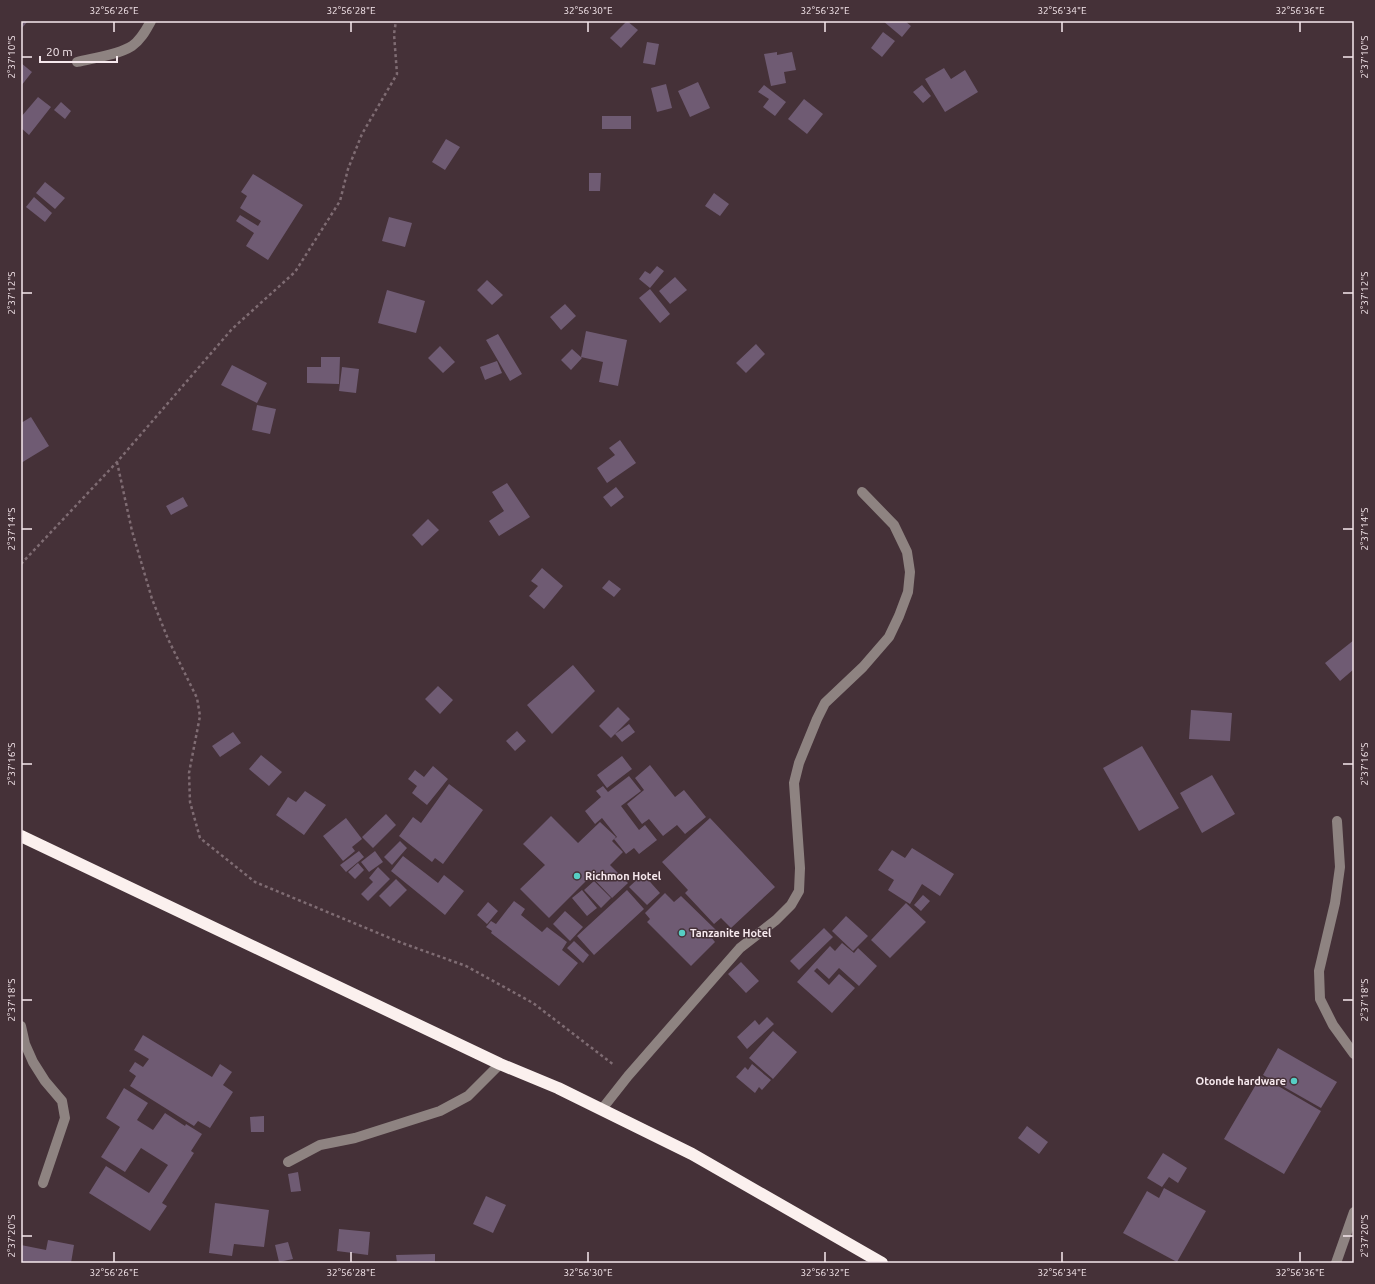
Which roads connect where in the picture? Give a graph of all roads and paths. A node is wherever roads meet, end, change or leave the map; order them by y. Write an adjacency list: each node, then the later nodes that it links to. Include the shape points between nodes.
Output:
1 (151, 21): 3 (street, via 145,33 132,46)
2 (396, 21): 4 (path, via 394,34 397,74 362,134 348,169 340,201 295,272 232,329)
3 (77, 62)
4 (117, 462): 6 (path); 12 (path, via 132,531 152,599 197,698 200,716 189,773 190,802 200,838 256,882 402,943 466,966 533,1003)
5 (862, 492): 12 (street, via 894,525 908,552 908,592 889,637 864,667 825,703 799,763 794,783 800,868 799,891 791,905 776,920 740,948)
6 (21, 564)
7 (1336, 821): 10 (street, via 1340,867 1335,903 1319,971 1320,999 1333,1025)
8 (21, 836): 11 (highway)
9 (21, 1026): 15 (street, via 24,1044 45,1081 62,1101 65,1118)
10 (1354, 1054)
11 (500, 1064): 13 (highway); 14 (street, via 468,1096 440,1111 355,1138 320,1145)
12 (628, 1076): 13 (street)
13 (602, 1110): 17 (highway, via 692,1154)
14 (288, 1162)
15 (43, 1183)
16 (1354, 1212): 18 (street)
17 (882, 1263)
18 (1336, 1263)

